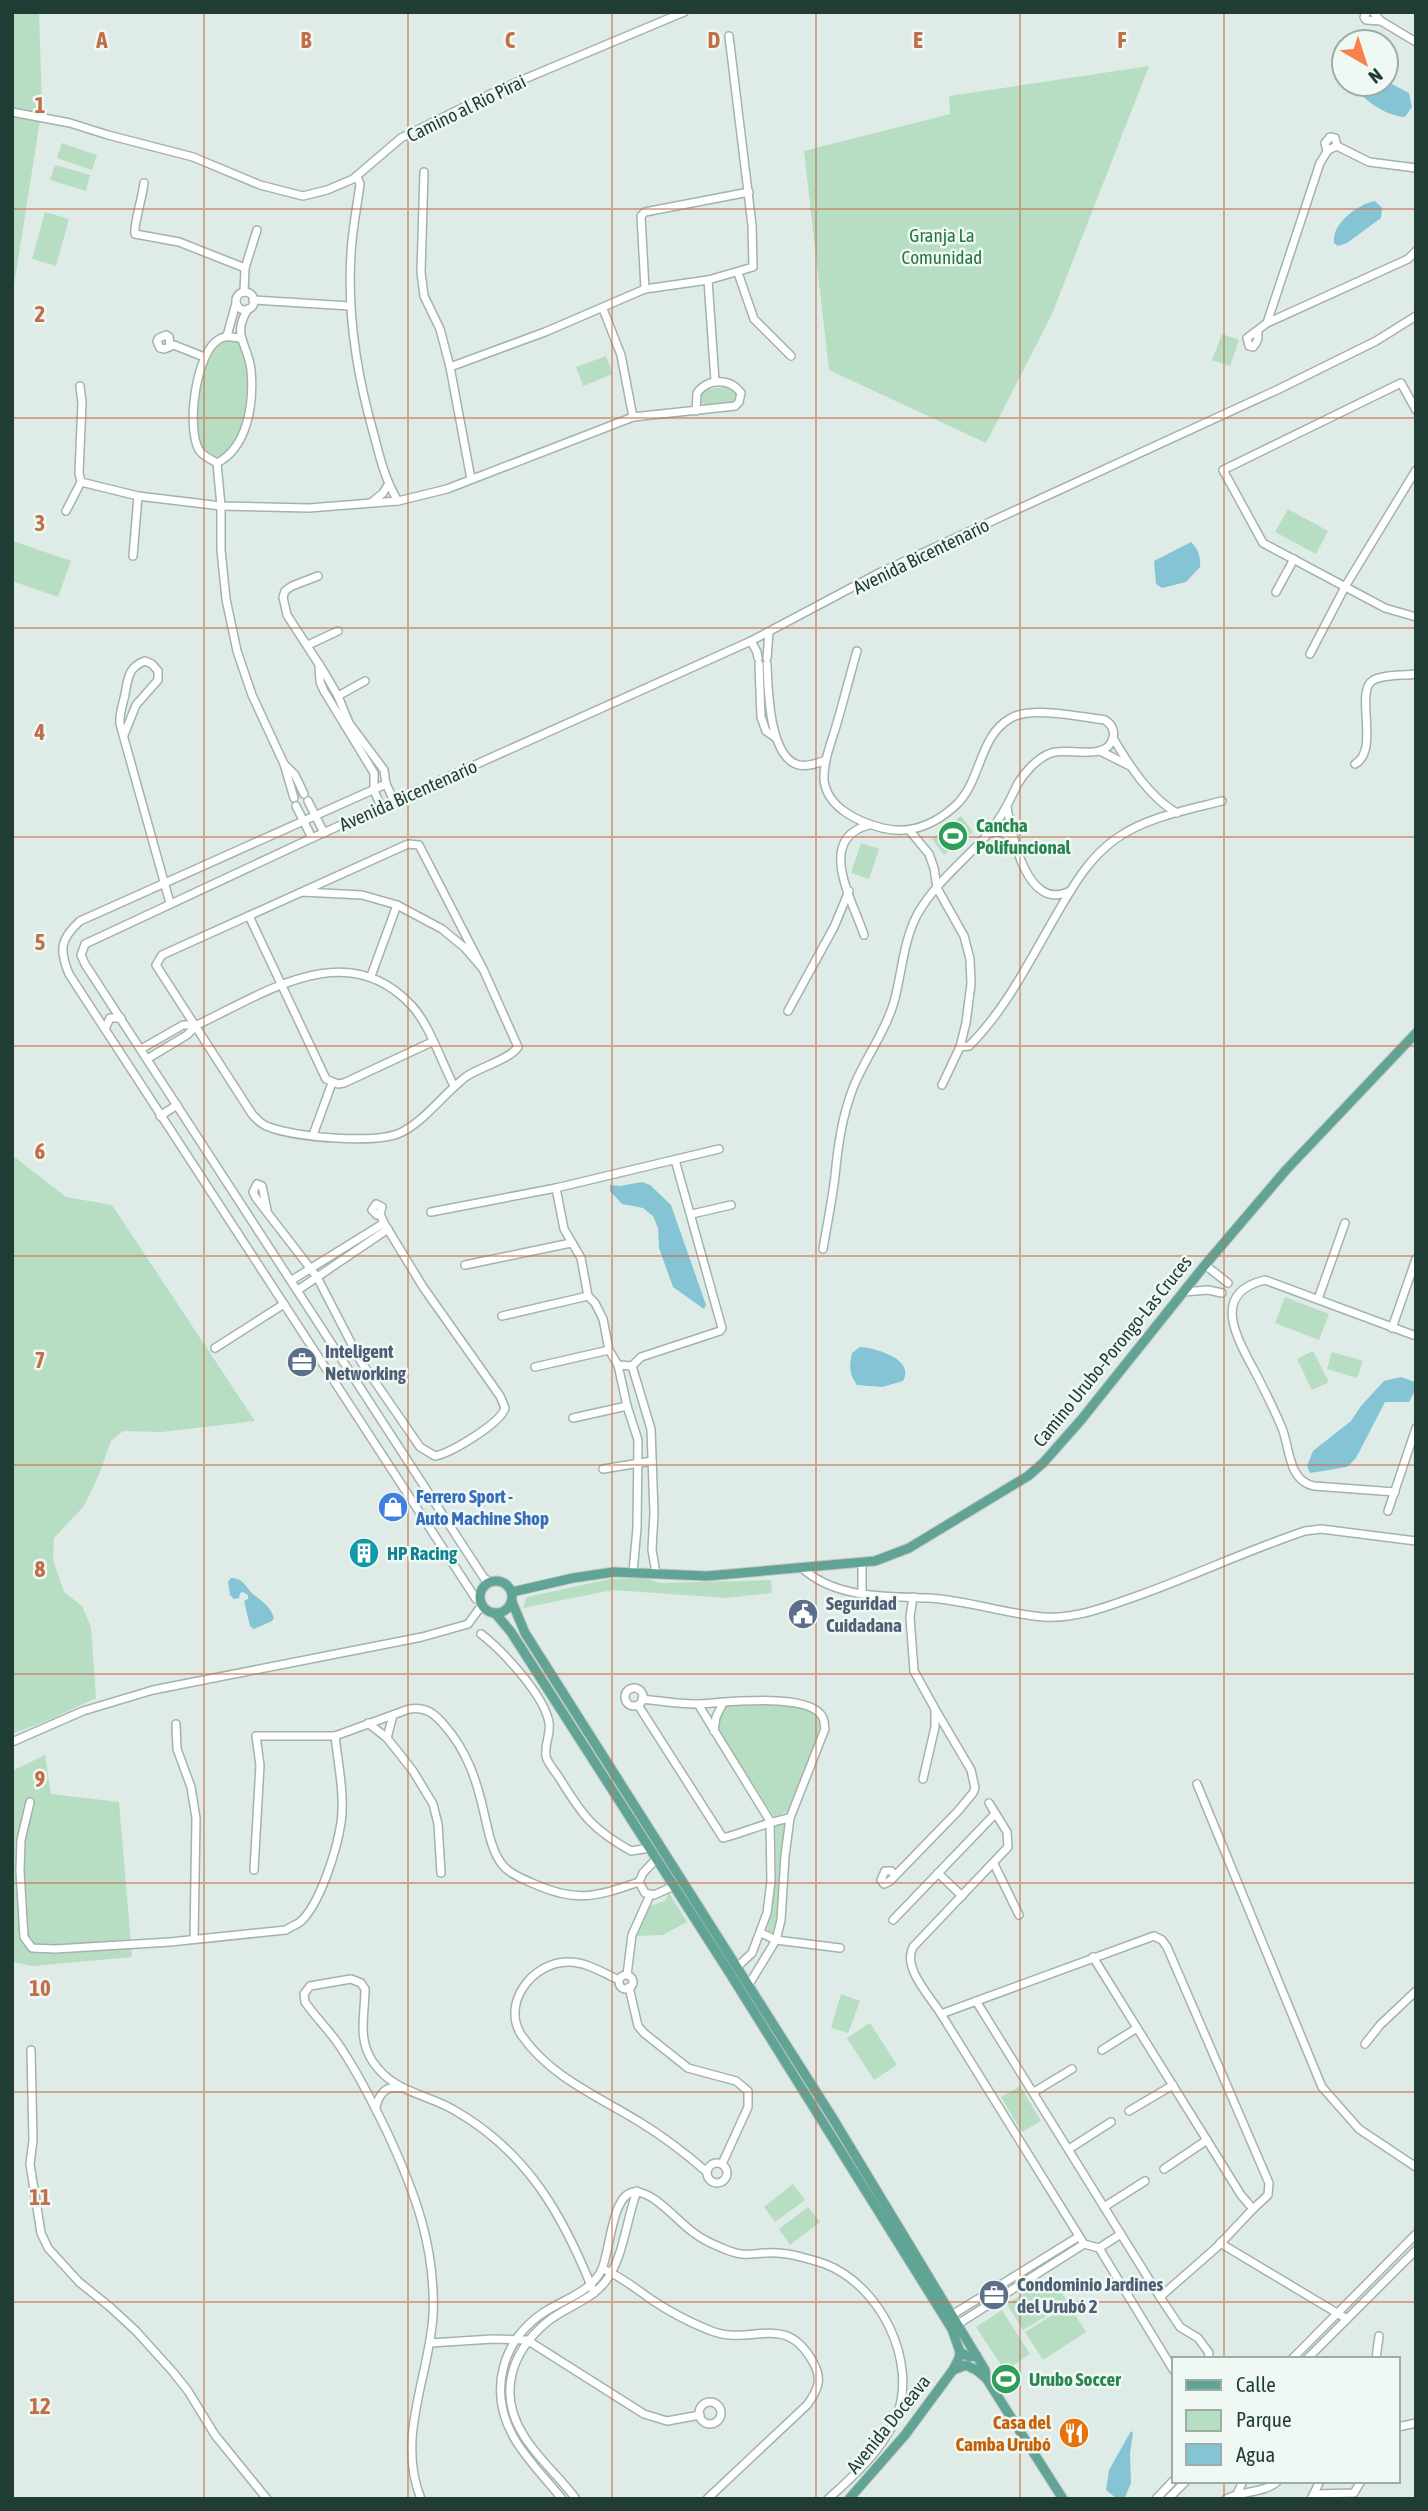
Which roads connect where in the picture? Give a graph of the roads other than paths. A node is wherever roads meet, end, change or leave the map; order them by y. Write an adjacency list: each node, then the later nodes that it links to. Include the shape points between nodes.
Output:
1 (684, 12): 10 (street, Camino al Rio Pirai, via 503,88 401,138)
2 (1367, 12): 4 (street, via 1366,20)
3 (1373, 12): 4 (street)
4 (1381, 21): 6 (street)
5 (729, 36): 12 (street)
6 (1416, 42)
7 (12, 112): 10 (street, Camino al Rio Pirai, via 71,122 303,196)
8 (1416, 168): 26 (street, via 1370,162 1337,146 1327,151)
9 (424, 172): 33 (street, via 424,296 440,329)
10 (357, 177): 22 (street)
11 (144, 183): 15 (street, via 135,234 179,242)
12 (749, 192): 16 (street, via 754,263); 18 (street, via 645,212 641,216)
13 (257, 230): 15 (street)
14 (1416, 251): 26 (street, via 1408,259)
15 (246, 268): 19 (street)
16 (738, 273): 17 (street); 31 (street, via 754,318)
17 (708, 280): 18 (street); 34 (street)
18 (645, 289): 24 (street)
19 (244, 292): 20 (street); 21 (street)
20 (253, 300): 22 (street); 23 (street)
21 (236, 302): 23 (street); 28 (street)
22 (350, 306): 43 (street, via 365,403)
23 (248, 309): 29 (street)
24 (603, 309): 33 (street); 38 (street, via 621,355)
25 (1416, 316): 56 (street, Avenida Bicentenario, via 1279,389 878,573)
26 (1267, 323): 27 (street)
27 (1258, 332)
28 (227, 336): 29 (street); 32 (street, via 217,340)
29 (239, 338): 39 (street, via 251,370 248,413 236,448)
30 (170, 345): 32 (street)
31 (791, 356)
32 (204, 357): 39 (street, via 196,384 195,440 205,457)
33 (450, 367): 41 (street)
34 (715, 382): 37 (street, via 697,393); 37 (street, via 736,387 741,393 739,402)
35 (80, 386): 42 (street)
36 (1416, 410): 50 (street, via 1401,383 1223,470 1263,543)
37 (696, 411): 38 (street)
38 (633, 417): 41 (street)
39 (216, 463): 47 (street)
40 (1416, 470): 52 (street)
41 (471, 480): 45 (street)
42 (81, 482): 44 (street); 48 (street)
43 (388, 485): 45 (street); 46 (street)
44 (138, 495): 47 (street); 49 (street)
45 (398, 500): 46 (street)
46 (372, 503): 47 (street, via 309,508)
47 (221, 506): 70 (street, via 220,550 237,651)
48 (66, 512)
49 (133, 556)
50 (1294, 559): 52 (street); 53 (street)
51 (318, 576): 58 (street, via 292,586 283,597 287,615)
52 (1346, 585): 54 (street, via 1385,608); 60 (street)
53 (1276, 592)
54 (1416, 617)
55 (338, 631): 58 (street)
56 (769, 632): 57 (street, Avenida Bicentenario); 61 (street)
57 (751, 641): 61 (street); 75 (street, Avenida Bicentenario)
58 (308, 645): 62 (street)
59 (857, 652): 69 (street)
60 (1310, 653)
61 (762, 658): 69 (street, via 776,737 788,759 799,765)
62 (319, 664): 65 (street); 74 (street, via 324,691 374,773)
63 (1416, 674): 71 (street, via 1374,679 1368,684 1366,738 1363,755)
64 (365, 681): 65 (street)
65 (338, 696): 73 (street, via 349,723 384,770)
66 (124, 735): 66 (street, via 136,705 158,680 158,671 145,661 136,663 129,673 119,713); 88 (street)
67 (1113, 738): 68 (street); 72 (street); 83 (street, via 1113,727 1105,720 1027,712 1013,716 992,735 958,804 936,821)
68 (1100, 751): 72 (street); 78 (street, via 1050,753 1019,781)
69 (826, 760): 82 (street, via 824,782 830,797 841,810)
70 (284, 764): 80 (street); 81 (street)
71 (1355, 764)
72 (1132, 767): 79 (street, via 1160,801)
73 (386, 784): 74 (street, Avenida Bicentenario); 75 (street)
74 (374, 790): 77 (street); 80 (street, Avenida Bicentenario)
75 (394, 801): 77 (street, Avenida Bicentenario)
76 (1222, 801): 79 (street)
77 (381, 807): 84 (street, Avenida Bicentenario)
78 (1007, 807): 85 (street); 87 (street)
79 (1177, 813): 91 (street, via 1134,827 1117,838 1088,863)
80 (316, 814): 81 (street, Avenida Bicentenario); 84 (street)
81 (303, 820): 86 (street); 88 (street, Avenida Bicentenario)
82 (870, 825): 83 (street); 90 (street, via 850,834 840,852)
83 (910, 831): 89 (street, via 929,854)
84 (324, 833): 86 (street, Avenida Bicentenario)
85 (988, 834): 87 (street, via 1001,832); 89 (street)
86 (312, 838): 93 (street, Avenida Bicentenario)
87 (1013, 839): 91 (street, via 1029,877 1043,890 1057,895)
88 (166, 883): 93 (street); 99 (street, Avenida Bicentenario, via 80,921 70,930 62,958)
89 (937, 888): 108 (street, via 964,936 970,959 971,984); 128 (street, via 910,930 884,1030 853,1087 836,1154)
90 (849, 891): 96 (street); 102 (street)
91 (1070, 891): 108 (street, via 999,1014 969,1046)
92 (302, 892): 94 (street, via 362,895); 95 (street); 98 (street, via 408,844 419,845)
93 (170, 903): 97 (street, Avenida Bicentenario, via 89,940 82,948)
94 (397, 905): 98 (street, via 442,929); 100 (street)
95 (249, 916): 101 (street); 104 (street, via 162,955 156,965)
96 (864, 935)
97 (85, 964): 99 (street); 103 (street)
98 (483, 969): 113 (street, via 518,1047)
99 (69, 974): 105 (street, Avenida Bicentenario)
100 (371, 976): 101 (street, via 337,971); 107 (street, via 413,1007)
101 (280, 985): 104 (street); 111 (street, via 322,1075)
102 (788, 1011)
103 (121, 1018): 105 (street, via 110,1018); 109 (street)
104 (197, 1025): 109 (street, via 183,1025); 110 (street); 116 (street, via 259,1122)
105 (105, 1028): 115 (street, Avenida Bicentenario)
106 (1416, 1033): 131 (main road, Camino Urubo-Porongo-Las Cruces, via 1286,1170)
107 (432, 1042): 111 (street, via 344,1083); 113 (street)
108 (960, 1047): 112 (street)
109 (141, 1049): 110 (street)
110 (147, 1059): 114 (street)
111 (332, 1083): 116 (street)
112 (942, 1085)
113 (454, 1086): 116 (street, via 414,1125 386,1138)
114 (177, 1105): 115 (street); 134 (street)
115 (160, 1116): 141 (street, Avenida Bicentenario)
116 (313, 1135)
117 (719, 1149): 118 (street)
118 (675, 1160): 119 (street); 124 (street)
119 (556, 1188): 122 (street); 127 (street)
120 (731, 1205): 124 (street)
121 (267, 1210): 132 (street)
122 (431, 1212)
123 (380, 1214): 126 (street)
124 (692, 1214): 148 (street, via 722,1328 641,1357)
125 (1345, 1223): 139 (street)
126 (386, 1226): 132 (street); 133 (street); 133 (street, via 500,1396 505,1408 500,1418 446,1454 435,1456 420,1447 360,1360)
127 (571, 1243): 130 (street); 138 (street, via 581,1258)
128 (823, 1250)
129 (1416, 1259): 143 (street)
130 (465, 1265)
131 (1205, 1265): 136 (main road, Camino Urubo-Porongo-Las Cruces); 137 (street)
132 (311, 1269): 133 (street); 134 (street)
133 (317, 1277): 135 (street)
134 (292, 1280): 135 (street)
135 (298, 1290): 156 (street)
136 (1183, 1292): 140 (street, via 1208,1290); 165 (main road, Camino Urubo-Porongo-Las Cruces, via 1043,1464 909,1548)
137 (1241, 1292): 139 (street, via 1265,1280); 140 (street)
138 (588, 1296): 142 (street); 146 (street, via 603,1319)
139 (1318, 1299): 143 (street)
140 (1234, 1303): 157 (street, via 1234,1331 1283,1431 1301,1481)
141 (284, 1304): 145 (street); 158 (street, Avenida Bicentenario)
142 (502, 1317)
143 (1392, 1328): 144 (street)
144 (1416, 1336)
145 (215, 1348)
146 (609, 1350): 147 (street); 149 (street)
147 (618, 1365): 148 (street); 150 (street)
148 (632, 1366): 153 (street, via 651,1429)
149 (535, 1367)
150 (626, 1406): 151 (street); 154 (street, via 636,1429)
151 (573, 1418)
152 (1416, 1428): 157 (street)
153 (652, 1461): 154 (street); 163 (street)
154 (639, 1463): 155 (street); 162 (street)
155 (603, 1469)
156 (427, 1491): 158 (street); 161 (street)
157 (1395, 1492): 159 (street)
158 (411, 1500): 164 (street, Avenida Bicentenario)
159 (1388, 1511)
160 (1416, 1541): 172 (street, via 1305,1531 1175,1583 1066,1616 1044,1617)
161 (463, 1546): 164 (street); 169 (street)
162 (635, 1550): 163 (street); 167 (street)
163 (652, 1550): 168 (street)
164 (449, 1557): 173 (street, Avenida Bicentenario)
165 (862, 1563): 166 (main road, Camino Urubo-Porongo-Las Cruces); 170 (street)
166 (802, 1568): 168 (main road, Camino Urubo-Porongo-Las Cruces, via 707,1576); 170 (street, via 811,1577)
167 (633, 1572): 168 (main road, Camino Urubo-Porongo-Las Cruces); 171 (main road, Camino Urubo-Porongo-Las Cruces, via 573,1578)
168 (656, 1573)
169 (490, 1582): 171 (main road, via 505,1584); 173 (main road, via 482,1590)
170 (862, 1594): 172 (street)
171 (512, 1597): 174 (main road, via 505,1611); 211 (main road, via 526,1633)
172 (914, 1597): 178 (street, via 910,1617 914,1671)
173 (481, 1603): 174 (main road); 185 (street, via 468,1624 153,1690 83,1711)
174 (495, 1614): 193 (main road)
175 (481, 1634): 193 (street, via 546,1710 550,1727 546,1756 584,1815 601,1834 631,1851)
176 (723, 1703): 177 (street); 182 (street); 191 (street, via 781,1702 814,1708 823,1718 825,1729)
177 (698, 1704): 182 (street); 192 (street, via 640,1702 723,1838)
178 (935, 1709): 186 (street); 199 (street, via 971,1770 975,1787)
179 (393, 1715): 180 (street); 184 (street); 200 (street, via 419,1707 430,1711 453,1736 474,1774 495,1853 506,1870 572,1897)
180 (368, 1723): 183 (street); 184 (street)
181 (176, 1724): 207 (street, via 177,1749 196,1818)
182 (714, 1731): 192 (street)
183 (335, 1736): 196 (street, via 256,1737 260,1765); 207 (street, via 341,1821 310,1910 286,1930)
184 (387, 1738): 197 (street, via 433,1804)
185 (12, 1742)
186 (923, 1779)
187 (1197, 1784): 233 (street, via 1322,2087 1359,2129)
188 (30, 1802): 207 (street, via 20,1871 24,1937 29,1945 55,1949)
189 (989, 1803): 190 (street)
190 (995, 1814): 195 (street, via 1009,1840); 198 (street)
191 (790, 1818): 192 (street); 208 (street)
192 (771, 1821): 206 (street, via 771,1881)
193 (650, 1848): 194 (main road)
194 (657, 1858): 200 (street); 201 (main road)
195 (994, 1864): 203 (street); 204 (street)
196 (254, 1870)
197 (442, 1873)
198 (938, 1873): 203 (street); 205 (street)
199 (896, 1875)
200 (639, 1881): 202 (street)
201 (674, 1886): 202 (street); 211 (main road)
202 (650, 1895): 212 (street, via 631,1940)
203 (962, 1896): 218 (street, via 910,1954 911,1966)
204 (1019, 1915)
205 (893, 1920)
206 (761, 1933): 208 (street); 211 (street, via 752,1953)
207 (194, 1939)
208 (776, 1940): 209 (street); 214 (street)
209 (840, 1948)
210 (1094, 1957): 217 (street); 219 (street); 239 (street, via 1154,1936 1167,1947 1269,2183 1268,2195)
211 (733, 1970): 214 (main road); 259 (main road, via 952,2329)
212 (627, 1975): 213 (street); 215 (street, via 632,1980)
213 (619, 1980): 215 (street, via 622,1987); 235 (street, via 580,1963 547,1967 523,1988 515,2007 517,2026 553,2070 668,2140)
214 (748, 1986): 252 (main road)
215 (629, 1987): 232 (street, via 638,2026 644,2033 688,2068 736,2081 748,2091 748,2107)
216 (1416, 1991): 220 (street)
217 (976, 2001): 218 (street); 226 (street)
218 (941, 2014): 242 (street)
219 (1137, 2028): 222 (street); 224 (street)
220 (1364, 2044)
221 (31, 2050): 277 (street, via 30,2164 41,2233 48,2248 173,2372 215,2435)
222 (1102, 2050)
223 (1072, 2069): 226 (street)
224 (1173, 2085): 228 (street); 230 (street)
225 (400, 2088): 227 (street, via 386,2090); 227 (street, via 369,2054 362,2035 365,1989 361,1983 351,1979 310,1986 305,2002 339,2045); 249 (street, via 466,2117 514,2157 551,2201)
226 (1034, 2092): 231 (street)
227 (376, 2108): 258 (street, via 422,2215 433,2292)
228 (1129, 2111)
229 (1111, 2122): 231 (street)
230 (1208, 2140): 234 (street); 239 (street)
231 (1069, 2149): 238 (street)
232 (722, 2164): 235 (street, via 713,2164); 235 (street, via 727,2172 720,2183 711,2181)
233 (1416, 2167)
234 (1164, 2169)
235 (707, 2172)
236 (1145, 2181): 238 (street)
237 (637, 2191): 247 (street, via 629,2192 620,2202); 248 (street); 282 (street, via 721,2248 741,2255 776,2252 826,2265 858,2284 876,2304 897,2352 902,2398 886,2436)
238 (1104, 2207): 240 (street)
239 (1253, 2209): 243 (street)
240 (1121, 2234): 245 (street); 250 (street)
241 (1416, 2234): 251 (street)
242 (1078, 2236): 244 (street); 252 (street)
243 (1220, 2243): 250 (street); 251 (street)
244 (1084, 2244): 245 (street); 254 (street)
245 (1100, 2248): 265 (street)
246 (1416, 2250): 253 (street)
247 (603, 2269): 248 (street); 249 (street)
248 (611, 2273): 249 (street); 281 (street, via 678,2315 723,2335 787,2335 807,2352 819,2373 816,2392 807,2405)
249 (593, 2289): 256 (street, via 545,2312); 257 (street)
250 (1160, 2297): 261 (street, via 1180,2327 1205,2345)
251 (1337, 2312): 253 (street); 262 (street)
252 (952, 2315): 254 (main road)
253 (1347, 2319): 263 (street)
254 (958, 2324): 260 (main road)
255 (1378, 2336): 264 (street)
256 (515, 2340): 257 (street); 258 (street); 279 (street, via 502,2374 505,2417 516,2441)
257 (527, 2340): 268 (street, via 643,2414 667,2421); 280 (street, via 512,2374 516,2420)
258 (430, 2343): 278 (street, via 413,2423 413,2463)
259 (960, 2352): 260 (main road); 266 (main road, Avenida Doceava)
260 (976, 2355): 267 (main road)
261 (1208, 2357)
262 (1294, 2357)
263 (1309, 2357)
264 (1376, 2357)
265 (1172, 2368)
266 (953, 2370): 267 (main road, Avenida Doceava, via 966,2365); 283 (main road, Avenida Doceava)
267 (986, 2378): 276 (main road)
268 (700, 2415)
269 (1172, 2482): 284 (street)
270 (1184, 2483): 285 (street)
271 (1241, 2483): 274 (street)
272 (1275, 2483): 274 (street)
273 (1360, 2483): 275 (street, via 1354,2493)
274 (1237, 2494): 286 (street)
275 (1313, 2497)
276 (1064, 2498)
277 (267, 2499)
278 (422, 2499)
279 (562, 2499)
280 (576, 2499)
281 (706, 2499)
282 (828, 2499)
283 (849, 2499)
284 (1156, 2499)
285 (1168, 2499)
286 (1226, 2499)

